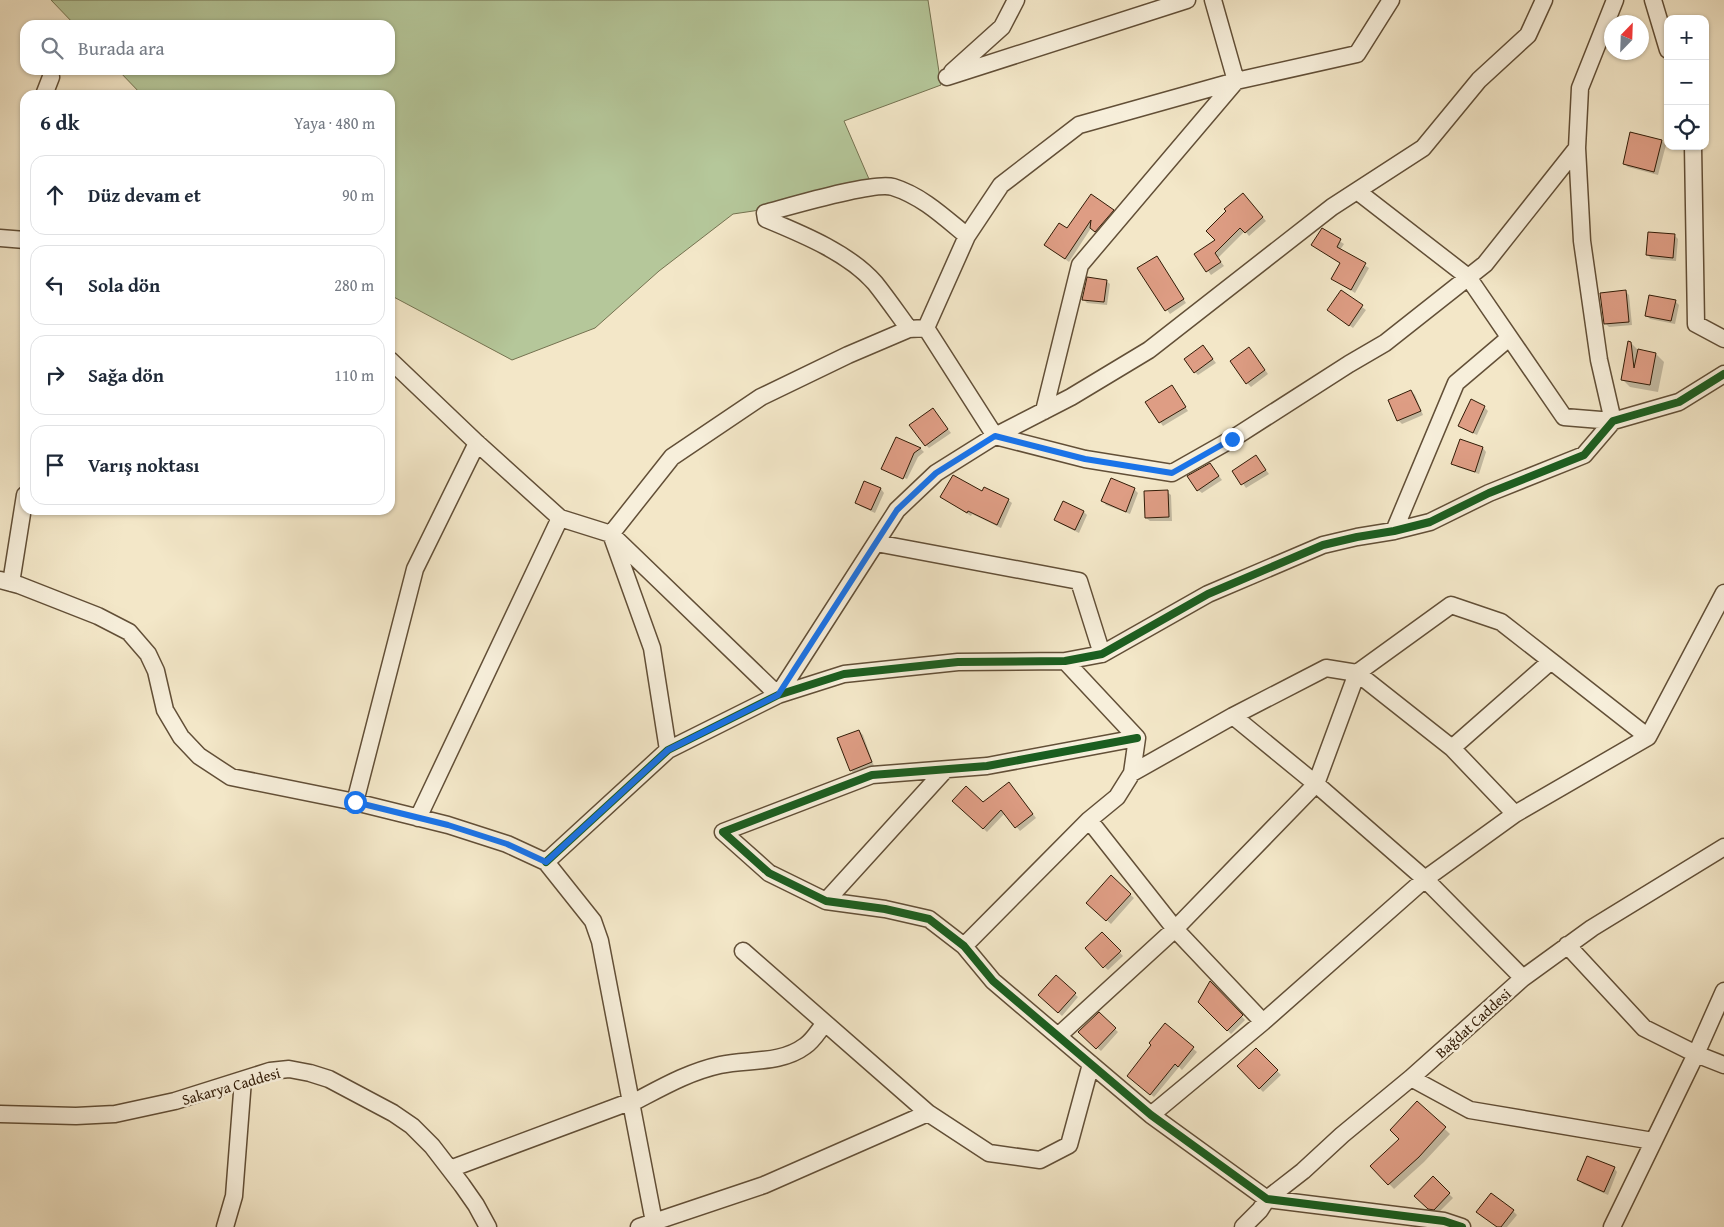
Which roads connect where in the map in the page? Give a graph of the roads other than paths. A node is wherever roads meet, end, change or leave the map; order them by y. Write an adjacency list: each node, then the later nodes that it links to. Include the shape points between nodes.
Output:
1 (1016, 0): 2 (street, via 1002,27 947,77)
2 (1187, 0)
3 (1213, 0): 10 (street)
4 (1392, 0): 10 (street, via 1356,54)
5 (1544, 0): 14 (street, via 1528,35 1479,80 1423,148)
6 (1615, 0): 12 (street, via 1580,88)
7 (1653, 0): 8 (street)
8 (1664, 37)
9 (51, 77): 11 (street)
10 (1236, 81): 15 (street, via 1079,125 1001,185); 24 (street, via 1080,265)
11 (46, 90)
12 (1577, 148): 18 (street, via 1485,264); 25 (street, via 1582,241 1599,360)
13 (1693, 150): 21 (street, via 1696,324)
14 (1357, 191): 18 (street); 24 (street, via 1149,350)
15 (967, 236): 19 (street); 19 (street, via 927,203 891,187 861,189 765,213 766,219 841,255 874,282)
16 (0, 238): 17 (street)
17 (20, 240)
18 (1468, 277): 20 (street); 26 (street, via 1385,343 1172,473 1085,459)
19 (918, 329): 26 (street); 31 (street, via 848,356 761,397 680,451)
20 (1509, 338): 25 (street, via 1564,416); 30 (street, via 1456,383)
21 (1724, 339)
22 (395, 365): 27 (street)
23 (1724, 374): 25 (street, via 1679,402)
24 (1044, 411): 26 (street)
25 (1613, 421): 30 (street, via 1584,455 1489,493 1430,522)
26 (995, 436): 32 (street, via 936,473 897,510)
27 (476, 442): 29 (street); 48 (street, via 416,569)
28 (20, 515): 33 (street)
29 (560, 518): 31 (street); 50 (street)
30 (1394, 532): 35 (street, via 1322,545 1208,594)
31 (611, 534): 39 (street); 44 (street, via 652,648)
32 (876, 543): 35 (street, via 1079,580); 39 (street)
33 (5, 581): 48 (street, via 98,616 129,632 148,654 156,671 165,710 181,738 199,756 231,777)
34 (1724, 594): 41 (street)
35 (1102, 654): 36 (street)
36 (1065, 661): 39 (street, via 958,662 844,674); 42 (street)
37 (1551, 661): 38 (street, via 1501,622 1451,605); 41 (street); 43 (street)
38 (1357, 673): 40 (street, via 1326,668); 43 (street); 47 (street)
39 (778, 695): 44 (street)
40 (1233, 716): 46 (street); 47 (street)
41 (1648, 737): 49 (street)
42 (1137, 738): 45 (street, via 987,766); 46 (street)
43 (1452, 748): 49 (street)
44 (668, 750): 53 (street)
45 (945, 770): 55 (street); 55 (street, via 872,775 723,832 769,873)
46 (1132, 773): 51 (street, via 1117,796)
47 (1316, 784): 54 (street); 56 (street)
48 (355, 802): 50 (street)
49 (1515, 814): 54 (street)
50 (418, 818): 53 (street, via 507,844)
51 (1089, 820): 56 (street); 58 (street)
52 (1724, 847): 57 (street, Bağdat Caddesi)
53 (546, 862): 70 (street, via 593,921 600,941)
54 (1425, 879): 60 (street); 62 (street)
55 (826, 901): 58 (street, via 929,919)
56 (1175, 929): 62 (street); 64 (street)
57 (1567, 945): 60 (street, Bağdat Caddesi); 65 (street, via 1644,1028)
58 (964, 946): 64 (street, via 993,981)
59 (743, 951): 63 (street)
60 (1523, 978): 68 (street, Bağdat Caddesi)
61 (1724, 992): 65 (street)
62 (1263, 1022): 73 (street)
63 (825, 1023): 70 (street, via 806,1046 792,1053 770,1060 720,1065 682,1076); 71 (street)
64 (1058, 1036): 66 (street)
65 (1696, 1054): 67 (street); 74 (street)
66 (1091, 1064): 71 (street, via 1069,1145 1040,1160 989,1153); 73 (street)
67 (1724, 1065)
68 (1411, 1078): 74 (street, via 1470,1110); 76 (street, Bağdat Caddesi)
69 (243, 1080): 72 (street, Sakarya Caddesi, via 175,1102 115,1114); 75 (street, Sakarya Caddesi, via 289,1069 329,1079 412,1126); 79 (street, via 234,1196)
70 (632, 1102): 75 (street); 77 (street)
71 (928, 1113): 77 (street, via 764,1185)
72 (0, 1114)
73 (1151, 1115): 76 (street)
74 (1653, 1141): 83 (street)
75 (450, 1169): 80 (street, Sakarya Caddesi)
76 (1267, 1199): 78 (street); 81 (street, Bağdat Caddesi)
77 (654, 1224)
78 (1442, 1224): 82 (street)
79 (225, 1227)
80 (488, 1227)
81 (1243, 1227)
82 (1462, 1227)
83 (1612, 1227)

